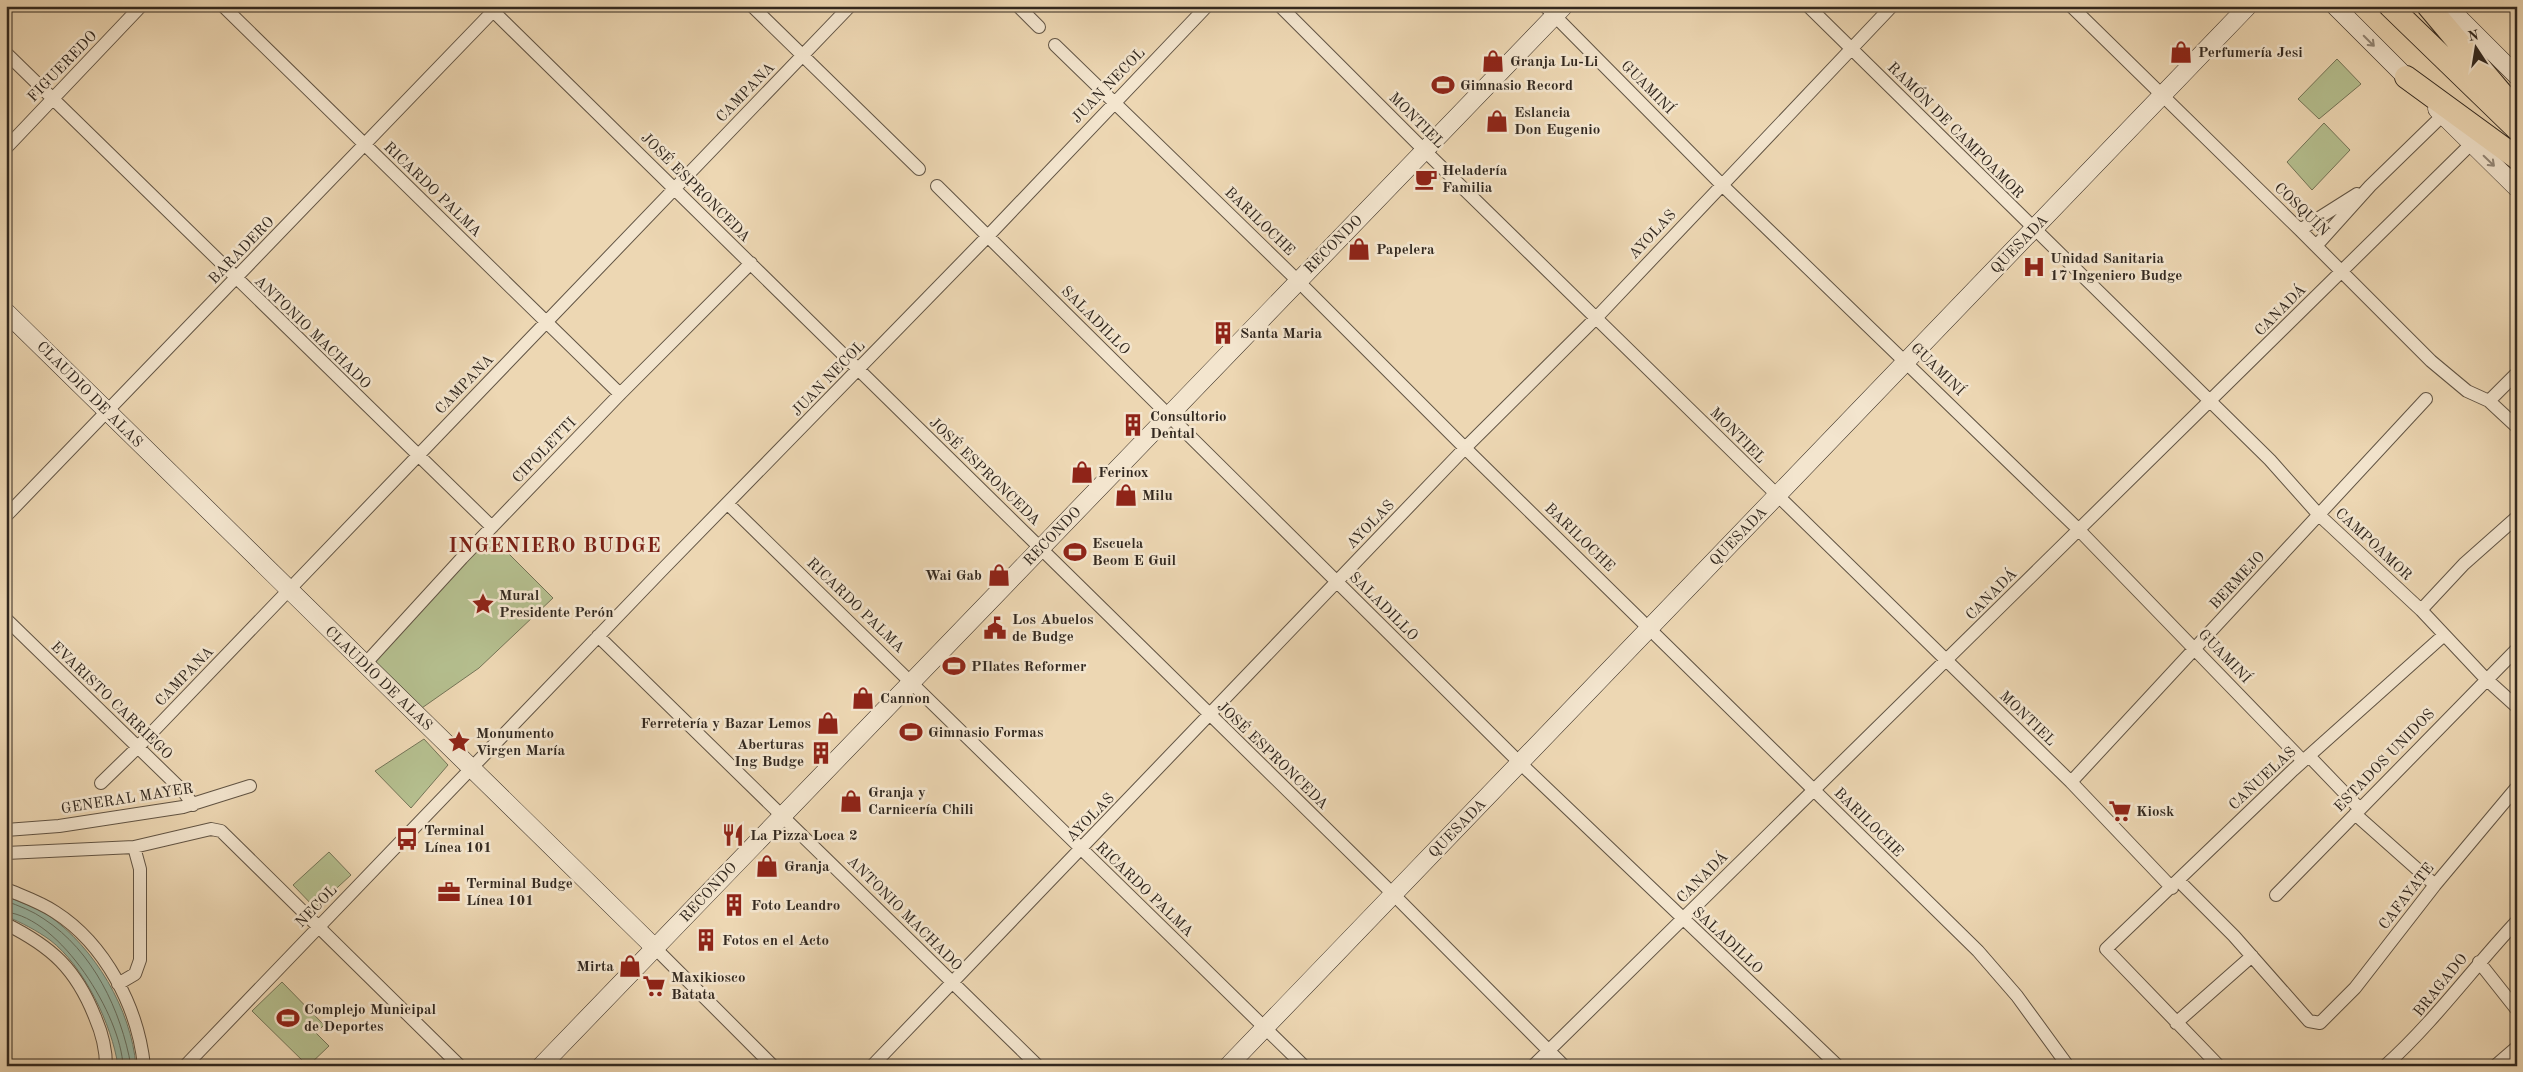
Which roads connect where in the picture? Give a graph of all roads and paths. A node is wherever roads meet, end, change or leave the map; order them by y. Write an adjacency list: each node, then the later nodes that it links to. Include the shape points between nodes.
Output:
1 (141, 6): 27 (street, FIGUEREDO)
2 (223, 6): 33 (street, RICARDO PALMA)
3 (752, 6): 23 (street)
4 (850, 6): 23 (street, CAMPANA)
5 (1018, 6): 19 (street)
6 (1206, 6): 28 (street, JUAN NECOL)
7 (1280, 6): 35 (street, MONTIEL)
8 (1808, 6): 21 (street, RAMÓN DE CAMPOAMOR)
9 (1892, 6): 21 (street, AYOLAS)
10 (2071, 6): 26 (street, COSQUÍN)
11 (2248, 6): 26 (street, QUESADA)
12 (2335, 6): 25 (street, one-way to 25)
13 (2390, 6): 31 (highway)
14 (2410, 6): 29 (highway)
15 (2428, 6): 29 (highway)
16 (2447, 6): 24 (street)
17 (493, 8): 33 (street, BARADERO); 41 (street, JOSÉ ESPRONCEDA)
18 (1555, 9): 35 (street, RECONDO); 38 (street, GUAMINÍ)
19 (1039, 27)
20 (1055, 45): 28 (street, BARILOCHE)
21 (1851, 49): 38 (street, AYOLAS); 43 (street, RAMÓN DE CAMPOAMOR)
22 (6, 53): 27 (street, ANTONIO MACHADO)
23 (803, 55): 37 (street); 41 (street, CAMPANA)
24 (2517, 76)
25 (2406, 77): 30 (street); 36 (highway)
26 (2161, 95): 43 (street, QUESADA); 44 (street, COSQUÍN)
27 (53, 98): 34 (street, FIGUEREDO); 49 (street, ANTONIO MACHADO)
28 (1114, 102): 45 (street, JUAN NECOL); 50 (street, BARILOCHE)
29 (2515, 108)
30 (2443, 115): 32 (street); 40 (street)
31 (2517, 129)
32 (2471, 144): 42 (street, one-way to 42); 48 (street, CANADÁ)
33 (364, 145): 49 (street, BARADERO); 53 (street, RICARDO PALMA)
34 (6, 148)
35 (1425, 151): 50 (street, RECONDO); 52 (street, MONTIEL)
36 (2517, 158)
37 (919, 169)
38 (1721, 184): 52 (street, AYOLAS); 54 (street, GUAMINÍ)
39 (937, 186): 45 (street, SALADILLO)
40 (2370, 186): 44 (street); 46 (street)
41 (674, 188): 47 (street, JOSÉ ESPRONCEDA); 53 (street, CAMPANA)
42 (2517, 188)
43 (2034, 229): 54 (street, QUESADA); 60 (street, RAMÓN DE CAMPOAMOR)
44 (2300, 230): 46 (street, COSQUÍN)
45 (988, 236): 55 (street, JUAN NECOL); 62 (street, SALADILLO)
46 (2316, 246): 48 (street, COSQUÍN)
47 (750, 263): 55 (street, JOSÉ ESPRONCEDA); 57 (street, CIPOLETTI)
48 (2342, 272): 59 (street, COSQUÍN, via 2431,361 2467,391); 60 (street, CANADÁ)
49 (235, 279): 61 (street, BARADERO); 65 (street, ANTONIO MACHADO)
50 (1298, 280): 62 (street, RECONDO); 64 (street, BARILOCHE)
51 (6, 312): 61 (street, CLAUDIO DE ALAS)
52 (1597, 317): 64 (street, AYOLAS); 66 (street, MONTIEL)
53 (547, 321): 57 (street, RICARDO PALMA); 65 (street, CAMPANA)
54 (1905, 360): 66 (street, QUESADA); 72 (street, GUAMINÍ)
55 (858, 370): 67 (street, JUAN NECOL); 73 (street, JOSÉ ESPRONCEDA)
56 (2517, 373): 59 (street)
57 (620, 394): 71 (street, CIPOLETTI)
58 (2426, 399): 68 (street, BERMEJO)
59 (2489, 401): 63 (street, COSQUÍN)
60 (2211, 402): 68 (street, CAMPOAMOR); 72 (street, CANADÁ)
61 (107, 411): 69 (street, BARADERO); 75 (street, CLAUDIO DE ALAS)
62 (1169, 415): 73 (street, RECONDO); 74 (street, SALADILLO)
63 (2517, 427)
64 (1465, 448): 74 (street, AYOLAS); 78 (street, BARILOCHE)
65 (418, 456): 71 (street, ANTONIO MACHADO); 75 (street, CAMPANA)
66 (1777, 496): 78 (street, QUESADA); 83 (street, MONTIEL)
67 (728, 504): 80 (street, JUAN NECOL); 86 (street, RICARDO PALMA)
68 (2320, 515): 76 (street, CAMPOAMOR); 81 (street, BERMEJO)
69 (6, 516)
70 (2515, 522): 76 (street, via 2464,564)
71 (492, 527): 84 (street, CIPOLETTI)
72 (2078, 529): 81 (street, GUAMINÍ); 83 (street, CANADÁ)
73 (1040, 548): 86 (street, RECONDO); 88 (street, JOSÉ ESPRONCEDA)
74 (1337, 582): 88 (street, AYOLAS); 91 (street, SALADILLO)
75 (289, 590): 84 (street, CLAUDIO DE ALAS); 89 (street, CAMPANA)
76 (2421, 610): 79 (street, CAMPOAMOR)
77 (6, 619): 89 (street, EVARISTO CARRIEGO)
78 (1650, 628): 91 (street, QUESADA); 97 (street, BARILOCHE)
79 (2444, 635): 85 (street, CAMPOAMOR); 90 (street, CAÑUELAS)
80 (598, 636): 92 (street, JUAN NECOL); 100 (street, ANTONIO MACHADO)
81 (2195, 649): 90 (street, GUAMINÍ); 93 (street, BERMEJO)
82 (2517, 649): 85 (street, ESTADOS UNIDOS)
83 (1947, 661): 93 (street, MONTIEL); 97 (street, CANADÁ)
84 (364, 664): 92 (street, CLAUDIO DE ALAS)
85 (2485, 678): 87 (street, CAMPOAMOR); 99 (street, ESTADOS UNIDOS)
86 (913, 682): 100 (street, RECONDO); 103 (street, RICARDO PALMA)
87 (2517, 707)
88 (1209, 716): 103 (street, AYOLAS); 108 (street, JOSÉ ESPRONCEDA)
89 (137, 748): 94 (street, CAMPANA); 98 (street, EVARISTO CARRIEGO)
90 (2306, 759): 99 (street, GUAMINÍ); 105 (street, CAÑUELAS)
91 (1520, 763): 108 (street, QUESADA); 110 (street, SALADILLO)
92 (470, 768): 113 (street, NECOL); 114 (street, CLAUDIO DE ALAS)
93 (2071, 782): 105 (street, MONTIEL)
94 (101, 783)
95 (250, 786): 98 (street, GENERAL MAYER)
96 (2517, 787): 106 (street, CAFAYATE)
97 (1812, 788): 110 (street, CANADÁ); 138 (street, BARILOCHE, via 1992,966)
98 (193, 804): 101 (street, GENERAL MAYER, via 59,826)
99 (2357, 811): 106 (street, GUAMINÍ); 109 (street, ESTADOS UNIDOS)
100 (782, 814): 114 (street, RECONDO); 117 (street, ANTONIO MACHADO)
101 (6, 830)
102 (134, 847): 104 (street); 113 (street, via 211,829 221,831); 118 (street, via 140,869 140,960 134,974)
103 (1081, 850): 117 (street, AYOLAS); 122 (street, RICARDO PALMA)
104 (6, 853)
105 (2175, 884): 115 (street, MONTIEL); 120 (street, CAÑUELAS, via 2106,949)
106 (2435, 885): 121 (street, CAFAYATE, via 2355,988)
107 (6, 889): 118 (street, via 55,912 74,927 103,959)
108 (1393, 894): 122 (street, QUESADA); 124 (street, JOSÉ ESPRONCEDA)
109 (2276, 895)
110 (1682, 920): 124 (street, CANADÁ); 137 (street, SALADILLO)
111 (2517, 921): 116 (street, BRAGADO)
112 (6, 924): 126 (street, via 49,949 74,974 99,1026)
113 (318, 928): 125 (street, NECOL); 128 (street)
114 (655, 948): 129 (street, RECONDO); 130 (street, CLAUDIO DE ALAS)
115 (2252, 956): 120 (street); 121 (street, MONTIEL, via 2309,1021)
116 (2479, 962): 119 (street); 140 (street, BRAGADO, via 2428,1026)
117 (953, 983): 131 (street, AYOLAS); 132 (street, ANTONIO MACHADO)
118 (118, 984): 127 (street, via 138,1031)
119 (2517, 1010)
120 (2176, 1023): 139 (street)
121 (2320, 1023)
122 (1265, 1027): 133 (street, QUESADA); 134 (street, RICARDO PALMA)
123 (2517, 1047): 141 (street)
124 (1549, 1050): 135 (street, CANADÁ); 136 (street, JOSÉ ESPRONCEDA)
125 (190, 1064)
126 (106, 1066)
127 (144, 1066)
128 (460, 1066)
129 (541, 1066)
130 (772, 1066)
131 (872, 1066)
132 (1038, 1066)
133 (1228, 1066)
134 (1304, 1066)
135 (1532, 1066)
136 (1564, 1066)
137 (1838, 1066)
138 (2068, 1066)
139 (2219, 1066)
140 (2386, 1066)
141 (2495, 1066)

